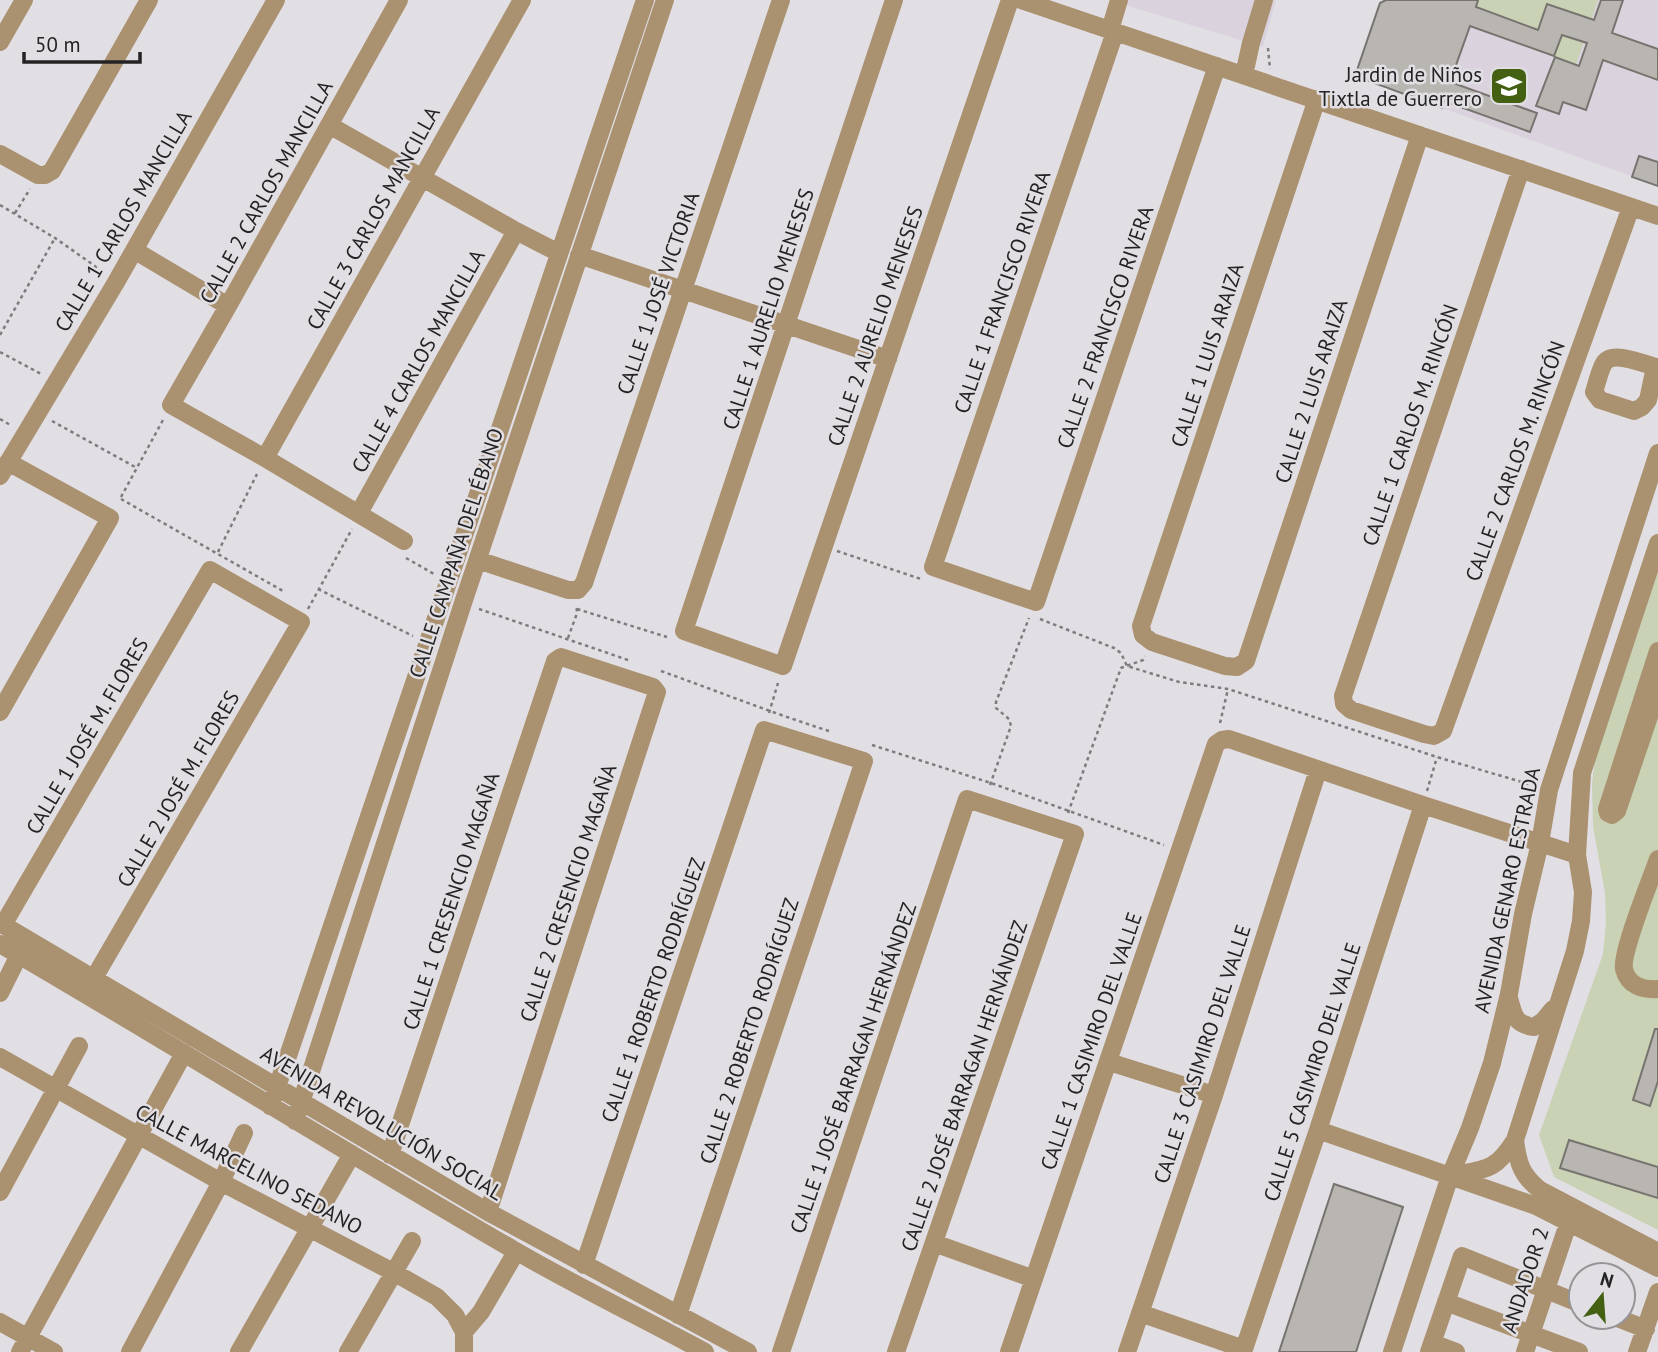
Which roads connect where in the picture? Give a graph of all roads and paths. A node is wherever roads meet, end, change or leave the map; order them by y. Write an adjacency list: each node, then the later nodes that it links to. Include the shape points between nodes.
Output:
1 (24, 0): 15 (street)
2 (149, 0): 25 (street)
3 (276, 0): 33 (street, CALLE 1 CARLOS MANCILLA)
4 (399, 0): 21 (street, CALLE 2 CARLOS MANCILLA)
5 (522, 0): 26 (street, CALLE 3 CARLOS MANCILLA)
6 (645, 0): 34 (street, CALLE CAMPAÑA DEL ÉBANO)
7 (665, 0): 35 (street, CALLE CAMPAÑA DEL ÉBANO)
8 (781, 0): 37 (street, CALLE 1 JOSÉ VICTORIA)
9 (894, 0): 39 (street, CALLE 1 AURELIO MENESES)
10 (1010, 0): 42 (street, CALLE 2 AURELIO MENESES)
11 (1021, 0): 14 (street)
12 (1119, 0): 14 (street, CALLE 1 FRANCISCO RIVERA)
13 (1264, 0): 18 (street)
14 (1112, 31): 17 (street); 61 (street, CALLE 1 FRANCISCO RIVERA, via 933,567)
15 (0, 42)
16 (1268, 45): 19 (path)
17 (1217, 66): 18 (street); 61 (street, CALLE 2 FRANCISCO RIVERA)
18 (1244, 75): 19 (street)
19 (1274, 85): 20 (street)
20 (1317, 99): 22 (street); 67 (street, CALLE 1 LUIS ARAIZA, via 1141,626)
21 (329, 125): 26 (street); 38 (street, CALLE 2 CARLOS MANCILLA)
22 (1420, 135): 24 (street); 67 (street, CALLE 2 LUIS ARAIZA, via 1245,661 1237,667 1225,666)
23 (0, 154): 25 (street)
24 (1521, 169): 28 (street); 79 (street, CALLE 1 CARLOS M. RINCÓN, via 1343,695 1351,710 1424,734 1434,736)
25 (45, 173): 29 (path)
26 (421, 177): 31 (street); 49 (street, CALLE 3 CARLOS MANCILLA)
27 (0, 205): 29 (path)
28 (1631, 206): 30 (street); 79 (street, CALLE 2 CARLOS M. RINCÓN)
29 (15, 213): 32 (path)
30 (1658, 216)
31 (516, 231): 34 (street); 52 (street, CALLE 4 CARLOS MANCILLA)
32 (55, 238): 36 (path); 40 (path)
33 (134, 250): 36 (street, CALLE 1 CARLOS MANCILLA); 38 (street)
34 (559, 253): 45 (street, CALLE CAMPAÑA DEL ÉBANO)
35 (579, 256): 37 (street); 47 (street, CALLE CAMPAÑA DEL ÉBANO)
36 (115, 284): 43 (street, CALLE 1 CARLOS MANCILLA)
37 (683, 290): 39 (street); 59 (street, CALLE 1 JOSÉ VICTORIA, via 584,583)
38 (228, 306): 44 (street, CALLE 2 CARLOS MANCILLA)
39 (787, 325): 42 (street); 65 (street, CALLE 1 AURELIO MENESES)
40 (0, 335)
41 (0, 352): 43 (path)
42 (888, 359): 71 (street, CALLE 2 AURELIO MENESES)
43 (55, 382): 46 (street, CALLE 1 CARLOS MANCILLA)
44 (171, 405): 49 (street); 50 (path)
45 (506, 411): 47 (street); 68 (street, CALLE CAMPAÑA DEL ÉBANO)
46 (37, 413): 50 (path); 51 (street, CALLE 1 CARLOS MANCILLA)
47 (526, 417): 56 (street, CALLE CAMPAÑA DEL ÉBANO)
48 (1658, 453): 86 (street, AVENIDA GENARO ESTRADA)
49 (265, 458): 52 (street); 55 (path)
50 (137, 468): 55 (path, via 121,499)
51 (4, 469): 76 (street, via 110,518)
52 (359, 513): 53 (street); 58 (path)
53 (404, 541)
54 (1658, 543): 93 (street, via 1582,773)
55 (218, 553): 57 (path); 60 (path)
56 (478, 560): 59 (street); 62 (street, CALLE CAMPAÑA DEL ÉBANO)
57 (210, 570): 64 (street); 95 (street, CALLE 1 JOSÉ M. FLORES)
58 (318, 589): 64 (path); 68 (path)
59 (573, 590): 63 (path)
60 (287, 593)
61 (1036, 602): 85 (path, via 996,702 1011,726)
62 (463, 603): 66 (path); 108 (street, CALLE CAMPAÑA DEL ÉBANO)
63 (577, 609): 65 (path, via 674,639); 70 (path)
64 (301, 622): 98 (street, CALLE 2 JOSÉ M. FLORES)
65 (684, 631): 71 (street)
66 (547, 632)
67 (1152, 642): 72 (path, via 1143,660)
68 (428, 643): 106 (street, CALLE CAMPAÑA DEL ÉBANO)
69 (1658, 651): 74 (street, via 1607,809 1612,815 1618,811)
70 (558, 659): 120 (street, CALLE 1 CRESENCIO MAGAÑA); 124 (street, CALLE 2 CRESENCIO MAGAÑA, via 657,692)
71 (783, 666): 77 (path)
72 (1127, 666): 73 (path, via 1179,682); 89 (path, via 1121,668)
73 (1228, 689): 81 (path); 83 (path)
74 (1658, 690)
75 (719, 691): 77 (path)
76 (0, 712)
77 (769, 712): 78 (path); 80 (path)
78 (764, 730): 131 (street, CALLE 1 ROBERTO RODRÍGUEZ); 140 (street, CALLE 2 ROBERTO RODRÍGUEZ, via 864,761)
79 (1443, 731)
80 (834, 733)
81 (1219, 742): 84 (street, via 1229,740); 92 (street, CALLE 1 CASIMIRO DEL VALLE)
82 (873, 746): 85 (path)
83 (1437, 757): 86 (path); 88 (path)
84 (1318, 770): 88 (street); 111 (street, CALLE 3 CASIMIRO DEL VALLE)
85 (990, 783): 87 (path); 89 (path)
86 (1549, 790): 91 (street, AVENIDA GENARO ESTRADA)
87 (976, 802): 90 (street); 156 (street, CALLE 1 JOSÉ BARRAGAN HERNÁNDEZ)
88 (1423, 805): 91 (street); 115 (street, CALLE 5 CASIMIRO DEL VALLE)
89 (1069, 811): 90 (path); 92 (path)
90 (1069, 832): 128 (street, CALLE 2 JOSÉ BARRAGAN HERNÁNDEZ)
91 (1540, 843): 93 (street); 101 (street, AVENIDA GENARO ESTRADA)
92 (1180, 850): 107 (street, CALLE 1 CASIMIRO DEL VALLE)
93 (1577, 855): 102 (street, via 1583,892 1581,921)
94 (1658, 859): 100 (street, via 1626,950 1624,969 1632,983 1645,990)
95 (1, 924): 98 (street, AVENIDA REVOLUCIÓN SOCIAL)
96 (0, 944): 97 (street, AVENIDA REVOLUCIÓN SOCIAL)
97 (19, 955): 99 (street); 104 (street, AVENIDA REVOLUCIÓN SOCIAL)
98 (94, 978): 109 (street, AVENIDA REVOLUCIÓN SOCIAL)
99 (3, 988)
100 (1658, 989)
101 (1509, 994): 102 (street, via 1514,1016 1525,1026 1534,1027); 121 (street, AVENIDA GENARO ESTRADA, via 1492,1063)
102 (1557, 1005): 118 (street)
103 (79, 1046): 110 (street)
104 (184, 1053): 113 (street, AVENIDA REVOLUCIÓN SOCIAL); 117 (street)
105 (0, 1057): 110 (street, CALLE MARCELINO SEDANO)
106 (287, 1059): 108 (street, via 297,1069); 109 (street, CALLE CAMPAÑA DEL ÉBANO)
107 (1109, 1062): 111 (street); 134 (street, CALLE 1 CASIMIRO DEL VALLE)
108 (311, 1070): 112 (street, CALLE CAMPAÑA DEL ÉBANO)
109 (278, 1088): 112 (street, AVENIDA REVOLUCIÓN SOCIAL); 113 (street, CALLE CAMPAÑA DEL ÉBANO)
110 (55, 1089): 117 (street, CALLE MARCELINO SEDANO); 123 (street)
111 (1214, 1095): 139 (street, CALLE 3 CASIMIRO DEL VALLE)
112 (301, 1102): 114 (street, CALLE CAMPAÑA DEL ÉBANO); 120 (street, AVENIDA REVOLUCIÓN SOCIAL)
113 (270, 1106): 114 (street, AVENIDA REVOLUCIÓN SOCIAL)
114 (295, 1121): 119 (street, AVENIDA REVOLUCIÓN SOCIAL)
115 (1318, 1130): 121 (street); 148 (street, CALLE 5 CASIMIRO DEL VALLE)
116 (244, 1133): 122 (street)
117 (138, 1135): 122 (street, CALLE MARCELINO SEDANO); 146 (street)
118 (1515, 1140): 121 (street, via 1496,1164); 130 (street, via 1523,1172 1540,1190)
119 (352, 1154): 126 (street); 129 (street, AVENIDA REVOLUCIÓN SOCIAL)
120 (390, 1155): 124 (street, AVENIDA REVOLUCIÓN SOCIAL)
121 (1450, 1175): 125 (street); 160 (street, AVENIDA GENARO ESTRADA)
122 (221, 1182): 126 (street, CALLE MARCELINO SEDANO); 150 (street)
123 (0, 1192)
124 (488, 1212): 131 (street, AVENIDA REVOLUCIÓN SOCIAL)
125 (1569, 1222): 132 (street); 135 (street, ANDADOR 2)
126 (309, 1229): 133 (street, CALLE MARCELINO SEDANO); 151 (street)
127 (412, 1241): 133 (street)
128 (934, 1243): 134 (street); 157 (street, CALLE 2 JOSÉ BARRAGAN HERNÁNDEZ)
129 (516, 1252): 144 (street); 154 (street, AVENIDA REVOLUCIÓN SOCIAL)
130 (1658, 1252)
131 (584, 1265): 140 (street, AVENIDA REVOLUCIÓN SOCIAL)
132 (1658, 1268)
133 (395, 1273): 144 (street, CALLE MARCELINO SEDANO, via 437,1297); 152 (street)
134 (1034, 1279): 158 (street, CALLE 1 CASIMIRO DEL VALLE)
135 (1546, 1290): 137 (street); 138 (street, via 1462,1256); 145 (street, ANDADOR 2)
136 (1658, 1292): 143 (street)
137 (1567, 1298)
138 (1446, 1302): 145 (street); 147 (street)
139 (1140, 1313): 148 (street); 159 (street, CALLE 3 CASIMIRO DEL VALLE)
140 (678, 1315): 155 (street, AVENIDA REVOLUCIÓN SOCIAL)
141 (0, 1322): 146 (street)
142 (1637, 1326): 143 (street)
143 (1646, 1329): 164 (street)
144 (464, 1332): 153 (street)
145 (1531, 1334): 162 (street, ANDADOR 2); 163 (street)
146 (24, 1345): 149 (street)
147 (1430, 1347): 161 (street)
148 (1243, 1350)
149 (54, 1352)
150 (130, 1352)
151 (239, 1352)
152 (348, 1352)
153 (464, 1352)
154 (705, 1352)
155 (748, 1352)
156 (781, 1352)
157 (896, 1352)
158 (1009, 1352)
159 (1127, 1352)
160 (1392, 1352)
161 (1456, 1352)
162 (1525, 1352)
163 (1579, 1352)
164 (1637, 1352)

